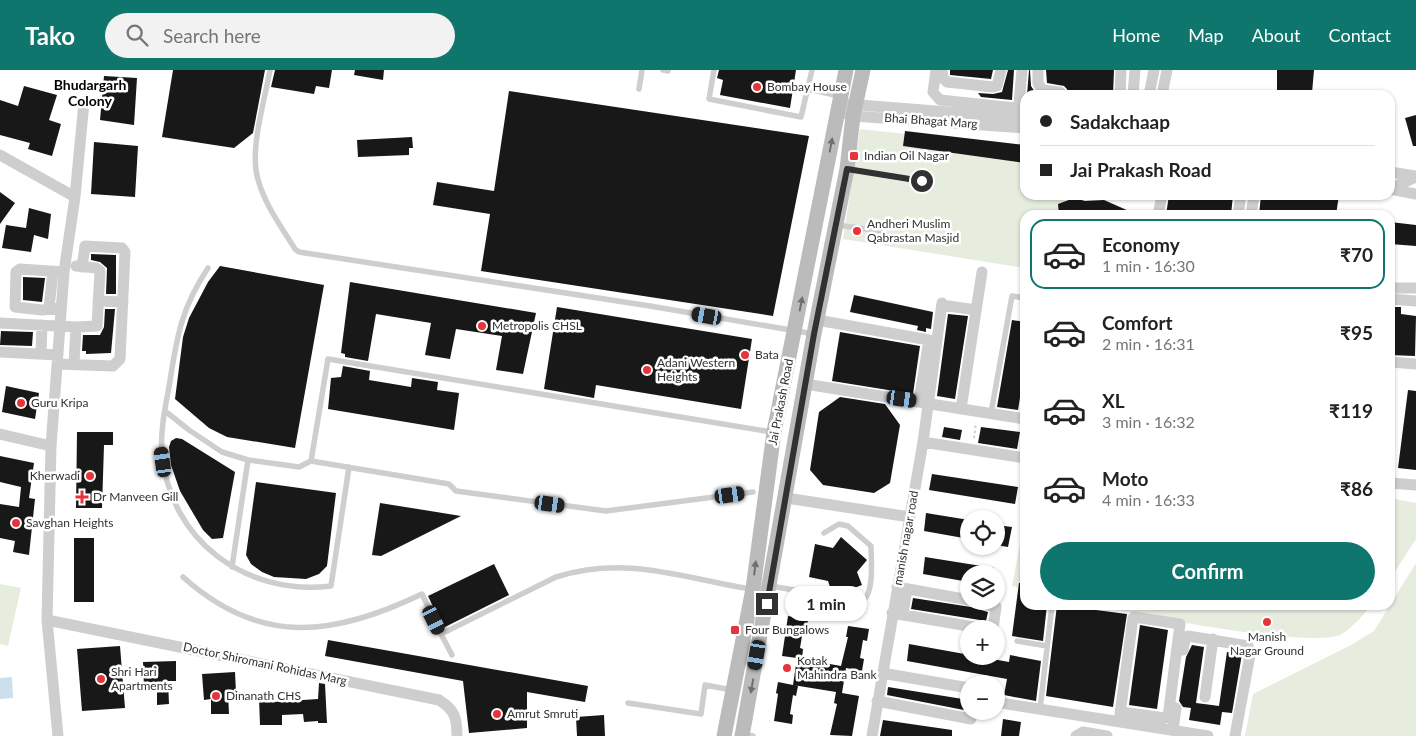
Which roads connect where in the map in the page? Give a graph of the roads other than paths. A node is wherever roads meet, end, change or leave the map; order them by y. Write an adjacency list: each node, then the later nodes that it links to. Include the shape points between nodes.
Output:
1 (270, 70): 58 (lane, via 256,148 256,169 271,209 295,250)
2 (642, 70): 16 (lane)
3 (714, 70): 17 (lane, via 709,99 801,117)
4 (812, 70): 17 (lane)
5 (846, 70): 25 (main road, Jai Prakash Road)
6 (863, 70): 26 (main road, Jai Prakash Road)
7 (936, 70): 28 (street, via 934,92 940,100)
8 (942, 70): 9 (street, via 947,82 993,87 999,83)
9 (1001, 70)
10 (1022, 70): 18 (street)
11 (1038, 70): 19 (street, via 1038,84)
12 (1121, 70): 20 (street)
13 (1135, 70): 21 (street)
14 (1154, 70): 22 (street)
15 (1167, 70): 23 (street)
16 (639, 89)
17 (808, 90): 25 (lane)
18 (1022, 90)
19 (1042, 90)
20 (1120, 90)
21 (1133, 90)
22 (1150, 90)
23 (1163, 90)
24 (84, 102): 37 (street)
25 (840, 103): 26 (street); 58 (main road, Jai Prakash Road, one-way to 25)
26 (854, 111): 27 (street); 30 (main road, Jai Prakash Road)
27 (1020, 118)
28 (1020, 118)
29 (0, 155): 37 (street)
30 (847, 169): 33 (lane); 38 (main road, Jai Prakash Road)
31 (1395, 173): 32 (street)
32 (1416, 177): 34 (street)
33 (922, 181)
34 (1395, 187)
35 (1395, 190): 36 (street)
36 (1416, 194)
37 (75, 198): 42 (street)
38 (837, 225): 39 (lane); 57 (main road, Jai Prakash Road)
39 (880, 230)
40 (82, 267): 42 (street); 48 (street, via 100,271); 50 (street, via 85,246 124,249)
41 (208, 268): 68 (lane, via 194,289 177,333)
42 (60, 270): 51 (street); 51 (street, via 20,268 16,272 15,307)
43 (982, 272): 52 (street)
44 (1395, 288): 45 (street)
45 (1416, 288)
46 (1020, 297): 69 (lane, via 1012,296)
47 (1395, 299): 49 (street)
48 (98, 301): 50 (street); 56 (street, via 97,326)
49 (1416, 301)
50 (123, 302): 63 (street, via 119,362 113,366)
51 (55, 308): 55 (street)
52 (976, 310): 66 (street, via 944,304); 67 (street)
53 (0, 323): 54 (street)
54 (42, 325): 55 (street); 60 (street)
55 (59, 327): 56 (street); 61 (street)
56 (76, 327): 63 (street)
57 (815, 327): 58 (lane); 65 (main road, Jai Prakash Road); 66 (street, via 929,340)
58 (796, 331): 71 (main road, Jai Prakash Road)
59 (0, 352): 60 (street)
60 (40, 354): 61 (street)
61 (58, 359): 63 (street); 74 (street)
62 (1395, 362): 64 (street)
63 (74, 364)
64 (1416, 364)
65 (805, 384): 66 (street); 82 (main road, Jai Prakash Road)
66 (926, 399): 67 (street); 73 (street, manish nagar road)
67 (961, 408): 69 (street)
68 (165, 411): 76 (lane, via 222,452); 85 (lane, via 162,451 171,493 180,513 205,546)
69 (992, 414): 70 (street)
70 (1020, 418)
71 (774, 432): 77 (lane, via 328,359); 89 (main road, Jai Prakash Road, one-way to 71)
72 (0, 434): 74 (street)
73 (923, 442): 75 (street); 83 (street, manish nagar road)
74 (51, 446): 93 (street)
75 (1020, 457)
76 (248, 460): 77 (lane, via 299,467); 85 (lane)
77 (311, 461): 78 (lane)
78 (348, 467): 81 (lane, via 449,484 456,491 606,511); 85 (lane, via 331,586 311,588 274,584)
79 (1395, 484): 80 (street)
80 (1416, 486)
81 (754, 492)
82 (786, 498): 83 (street, manish nagar road); 87 (main road, Jai Prakash Road)
83 (910, 517): 88 (street, manish nagar road)
84 (824, 533): 87 (lane, via 838,524 848,526 871,546 871,588 861,602 834,606 825,595)
85 (232, 567)
86 (183, 576): 95 (lane, via 213,601 243,616 296,627 329,626 366,618 422,594)
87 (770, 586): 111 (main road, Jai Prakash Road, one-way to 111)
88 (902, 588): 90 (street); 92 (street, manish nagar road)
89 (753, 589): 95 (lane, via 651,569 594,568 556,578); 102 (main road, Jai Prakash Road)
90 (960, 598)
91 (1051, 610): 98 (lane)
92 (897, 614): 94 (street); 100 (street, manish nagar road)
93 (47, 620): 112 (street); 113 (street, Doctor Shiromani Rohidas Marg, via 439,700 456,716)
94 (960, 625)
95 (441, 634): 99 (lane)
96 (1213, 640): 103 (street); 110 (street, via 1185,638); 119 (street, via 1245,644 1250,652)
97 (1017, 641): 98 (lane)
98 (1047, 646): 107 (lane)
99 (452, 655)
100 (882, 673): 101 (street); 104 (street, manish nagar road)
101 (960, 686)
102 (734, 690): 105 (lane, via 705,686 701,714); 114 (main road, Jai Prakash Road)
103 (1205, 696)
104 (877, 701): 109 (street); 115 (street, manish nagar road)
105 (628, 703)
106 (1005, 703): 107 (street)
107 (1040, 709): 108 (street)
108 (1120, 716): 108 (street, via 1134,617 1180,624 1168,716); 110 (street)
109 (960, 717)
110 (1173, 730): 118 (street)
111 (746, 735)
112 (58, 736)
113 (457, 736)
114 (724, 736)
115 (872, 736)
116 (1076, 736): 117 (street, via 1083,732)
117 (1107, 736)
118 (1208, 736)
119 (1235, 736)

